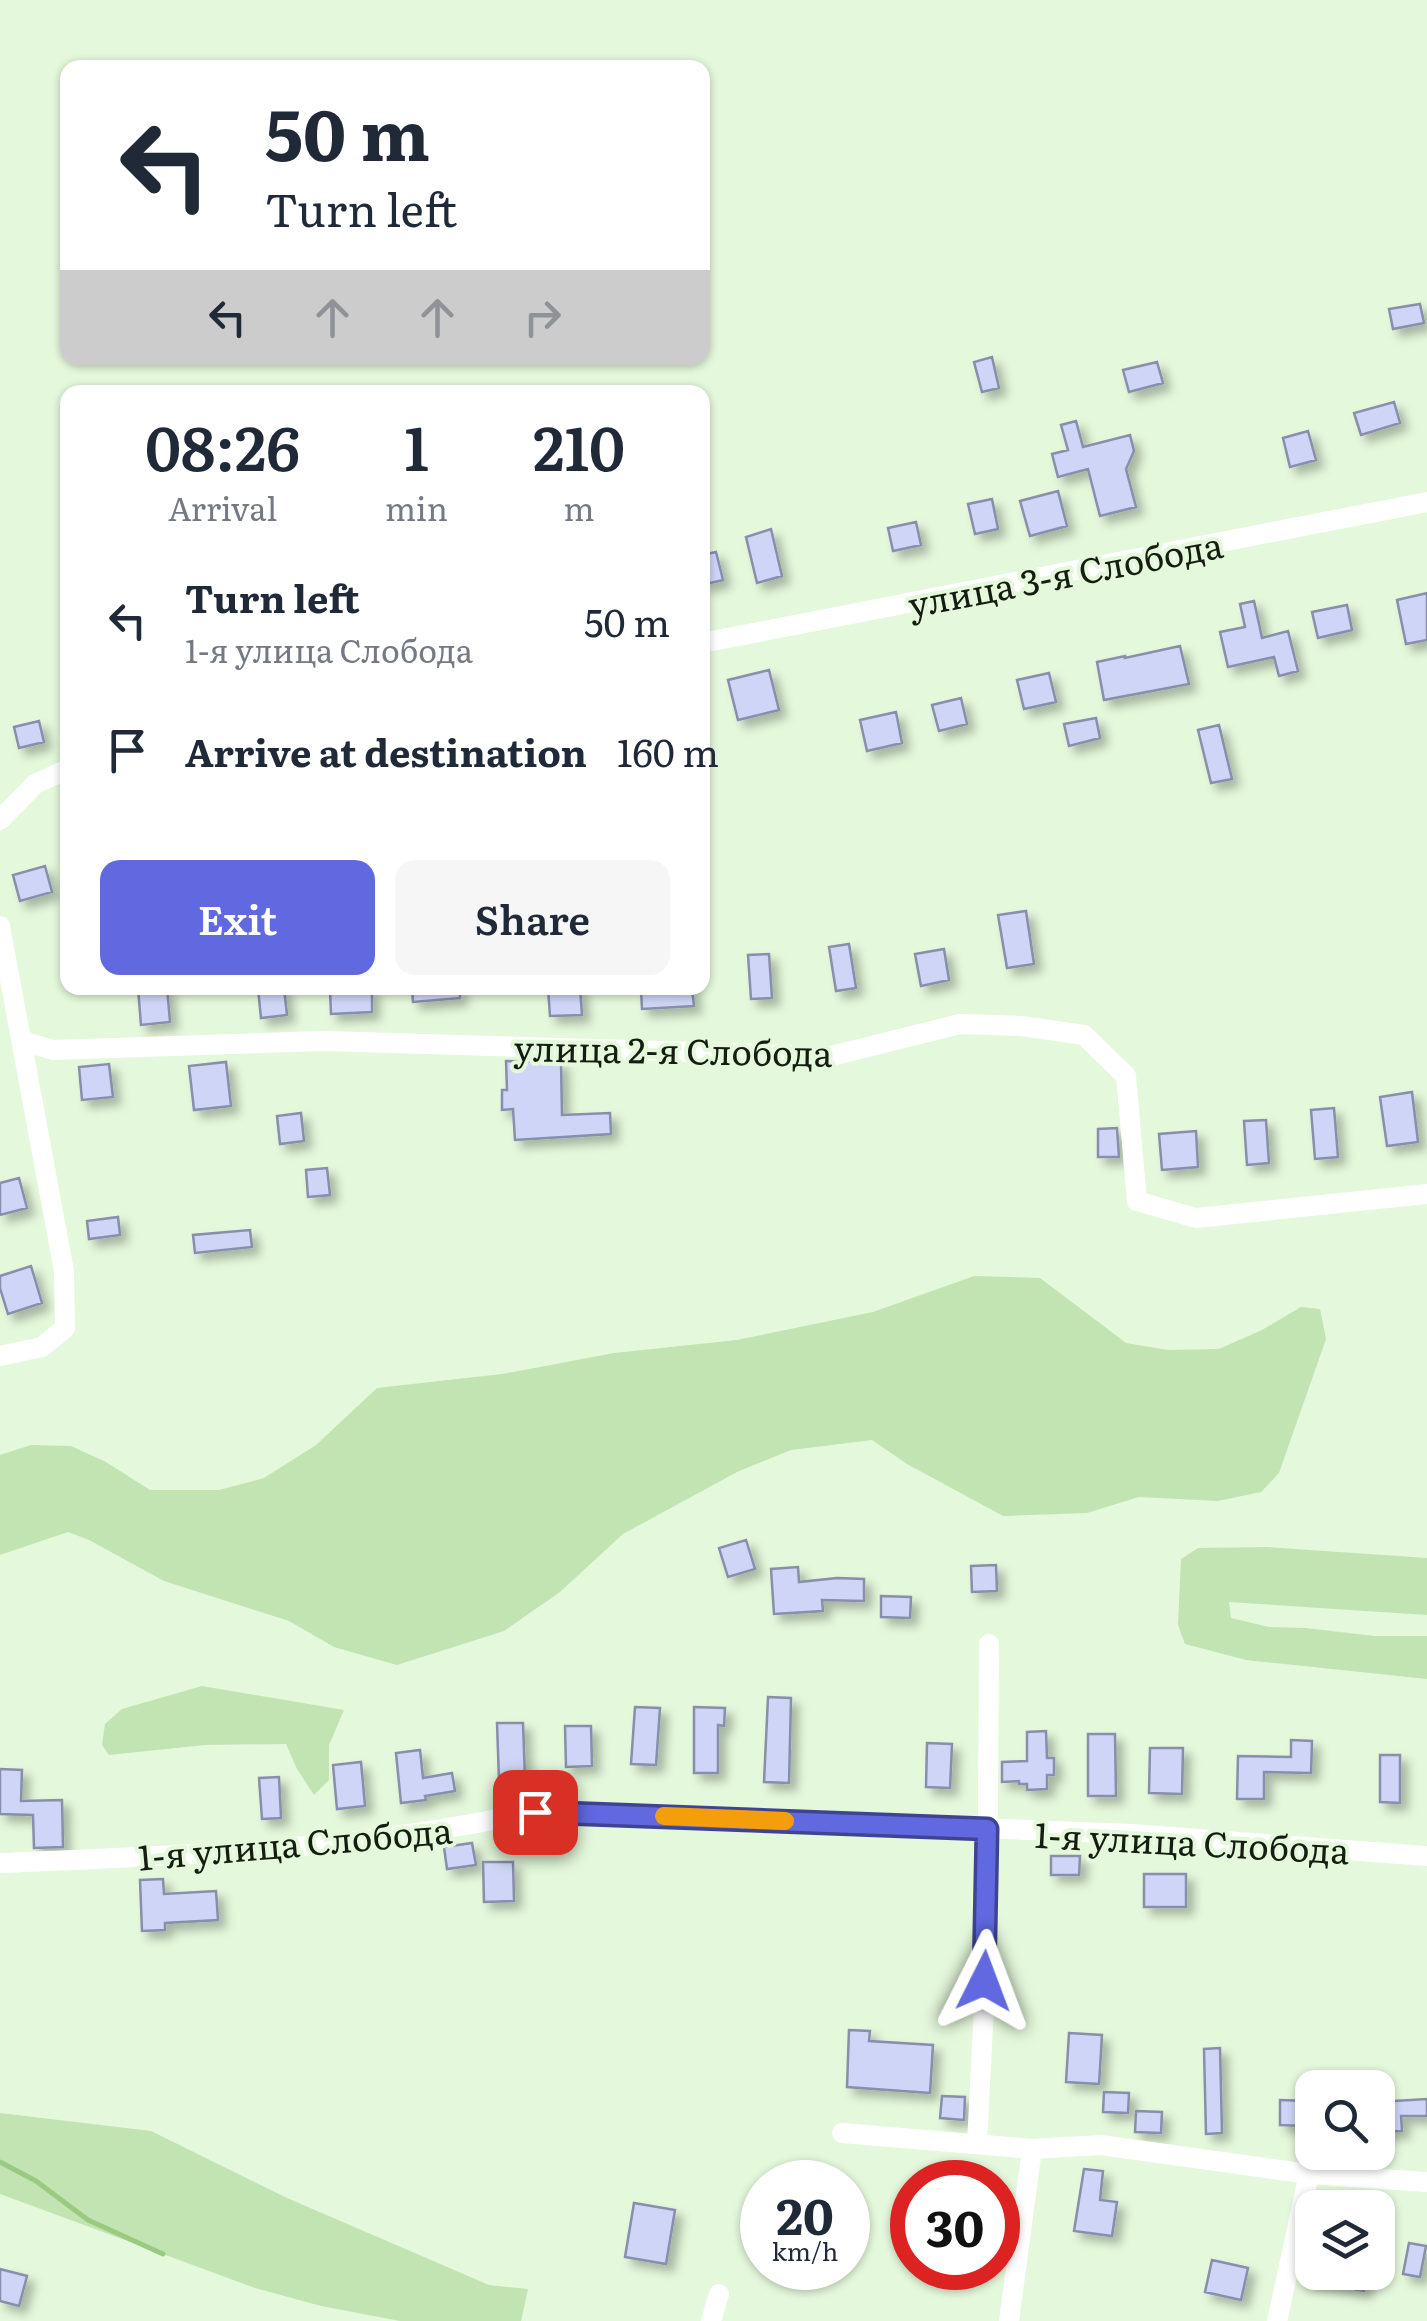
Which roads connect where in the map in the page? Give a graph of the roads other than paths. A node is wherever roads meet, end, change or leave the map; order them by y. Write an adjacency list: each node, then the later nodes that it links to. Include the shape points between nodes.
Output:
1 (1427, 502): 2 (street, улица 3-я Слобода)
2 (710, 642)
3 (60, 773): 4 (street, via 34,784)
4 (0, 820)
5 (0, 926): 6 (street)
6 (22, 1041): 7 (street, улица 2-я Слобода, via 54,1050 324,1041 831,1056 960,1024 1022,1026 1084,1035 1126,1076 1137,1201 1196,1218); 8 (street, via 64,1270 65,1328 42,1347)
7 (1427, 1194)
8 (0, 1356)
9 (989, 1644): 10 (street)
10 (987, 1829): 11 (street, 1-я улица Слобода); 12 (street, 1-я улица Слобода, via 535,1812 293,1848); 14 (street)
11 (1427, 1856)
12 (0, 1863)
13 (842, 2133): 14 (street)
14 (977, 2144): 15 (street)
15 (1032, 2149): 16 (street, via 1102,2145); 20 (street)
16 (1310, 2174): 17 (street); 21 (street)
17 (1427, 2182)
18 (719, 2294): 19 (street)
19 (711, 2321)
20 (1009, 2321)
21 (1277, 2321)

